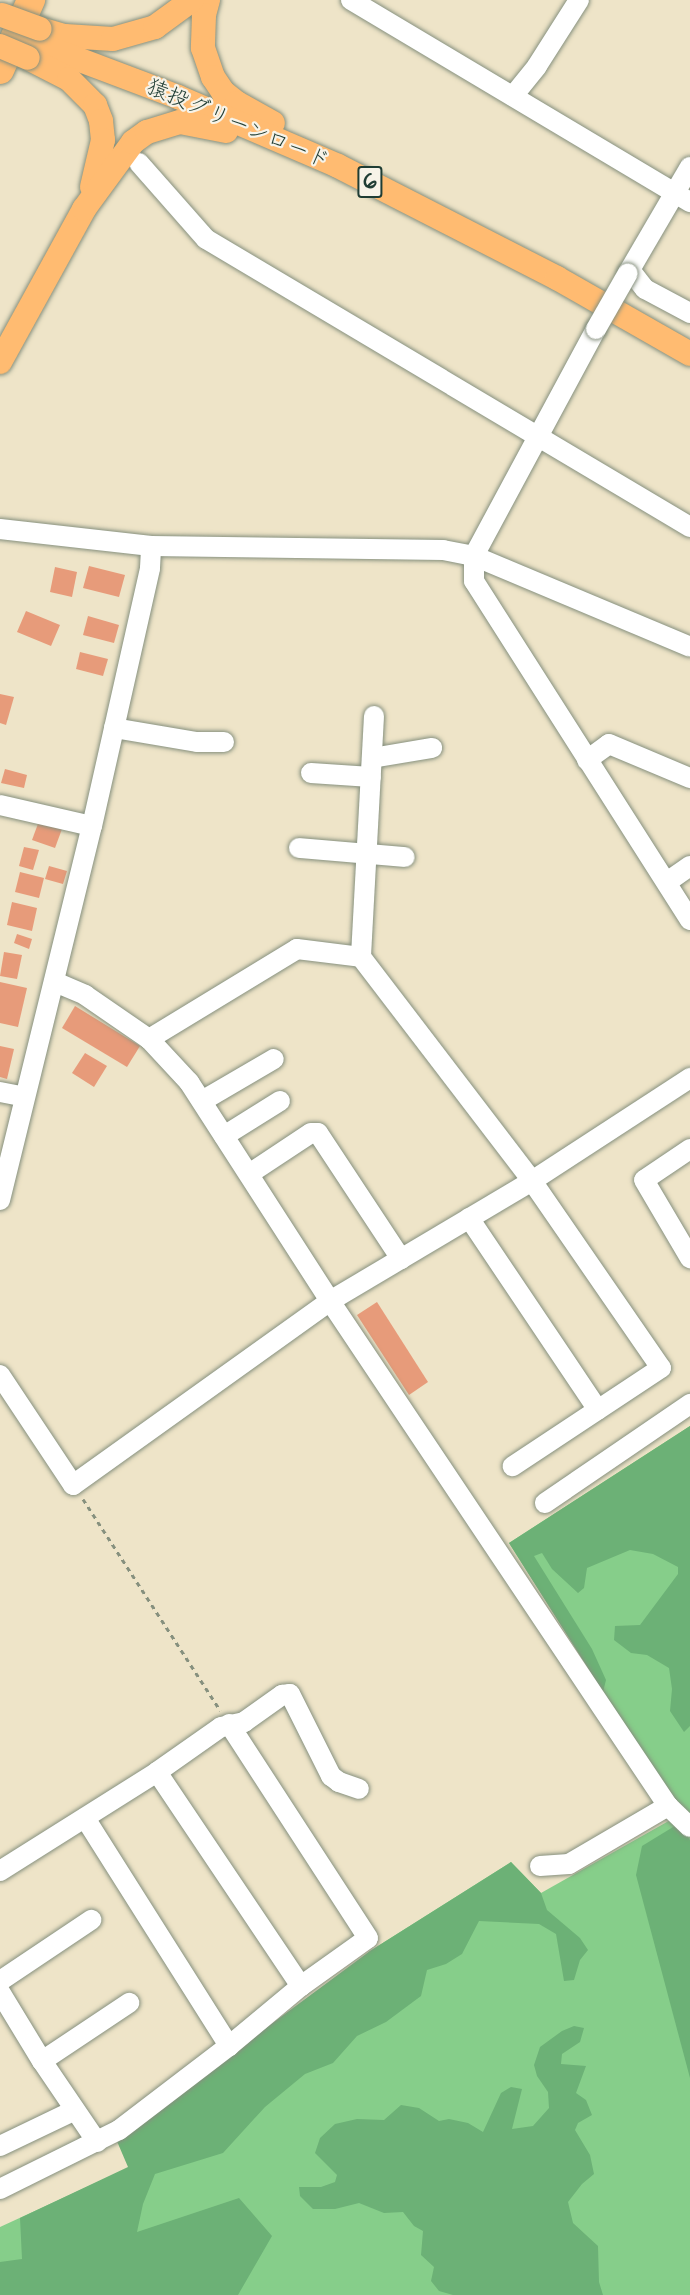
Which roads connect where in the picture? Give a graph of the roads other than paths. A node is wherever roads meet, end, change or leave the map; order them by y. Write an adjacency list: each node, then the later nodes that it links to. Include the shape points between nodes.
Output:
1 (31, 0): 9 (highway)
2 (192, 0): 7 (main road, via 155,27 114,39 65,36)
3 (208, 0): 16 (main road, via 203,48 223,92 252,112 449,215)
4 (360, 2): 10 (street)
5 (574, 2): 10 (street, via 537,66)
6 (1, 20): 7 (main road, 猿投グリーンロード / 6)
7 (34, 43): 8 (main road, bridge); 14 (main road, 猿投グリーンロード / 6, via 199,106); 15 (main road, via 85,92 101,121 100,157)
8 (0, 46)
9 (0, 70)
10 (513, 96): 13 (street)
11 (139, 163): 21 (street, via 206,239)
12 (690, 166): 13 (street)
13 (682, 197): 17 (street)
14 (421, 207): 15 (main road, via 251,140 216,128 180,122 147,132 133,142); 16 (main road, 猿投グリーンロード / 6)
15 (84, 209): 20 (main road)
16 (484, 240): 19 (main road, 猿投グリーンロード / 6)
17 (629, 272): 18 (street, via 645,290); 21 (street, bridge)
18 (690, 313)
19 (690, 354)
20 (0, 362)
21 (536, 436): 22 (street); 25 (street)
22 (690, 527)
23 (0, 529): 24 (street)
24 (151, 546): 25 (street, via 443,550); 28 (street, via 150,568)
25 (474, 555): 26 (street); 31 (street, via 478,592)
26 (690, 647)
27 (374, 716): 32 (street)
28 (114, 728): 29 (street, via 197,742); 36 (street)
29 (224, 742)
30 (432, 748): 32 (street)
31 (587, 760): 34 (street, via 609,744); 41 (street)
32 (372, 768): 33 (street); 38 (street)
33 (311, 773)
34 (690, 778)
35 (0, 805): 36 (street)
36 (92, 826): 44 (street)
37 (299, 848): 38 (street)
38 (367, 855): 39 (street); 43 (street)
39 (405, 857)
40 (690, 866): 41 (street)
41 (667, 882): 42 (street)
42 (690, 920)
43 (361, 957): 45 (street, via 297,949); 55 (street)
44 (54, 982): 45 (street, via 85,995); 49 (street)
45 (149, 1039): 50 (street)
46 (274, 1059): 50 (street)
47 (690, 1078): 55 (street)
48 (0, 1092): 49 (street)
49 (25, 1097): 56 (street)
50 (202, 1101): 52 (street)
51 (280, 1101): 52 (street)
52 (224, 1136): 54 (street)
53 (690, 1149): 59 (street, via 644,1180)
54 (249, 1174): 58 (street, via 311,1132 318,1133); 60 (street)
55 (532, 1181): 57 (street); 63 (street, via 661,1368)
56 (0, 1200)
57 (469, 1218): 58 (street); 63 (street)
58 (401, 1258): 60 (street)
59 (690, 1258)
60 (330, 1301): 61 (street, via 73,1485); 69 (street)
61 (0, 1375)
62 (690, 1404): 65 (street)
63 (598, 1410): 64 (street)
64 (513, 1466)
65 (545, 1503)
66 (229, 1724): 67 (street); 68 (street, via 244,1722 282,1695 290,1694 331,1776); 76 (street, via 368,1938)
67 (157, 1772): 70 (street); 76 (street)
68 (359, 1789)
69 (668, 1806): 71 (street); 72 (street, via 569,1864)
70 (85, 1818): 73 (street); 79 (street)
71 (690, 1827)
72 (540, 1866)
73 (0, 1871)
74 (91, 1920): 75 (street)
75 (0, 1981)
76 (301, 1986): 79 (street)
77 (0, 1992): 80 (street)
78 (129, 2003): 80 (street)
79 (229, 2046): 82 (street, via 119,2130)
80 (42, 2061): 81 (street)
81 (75, 2109): 82 (street); 83 (street)
82 (97, 2142): 84 (street)
83 (0, 2146)
84 (0, 2189)

